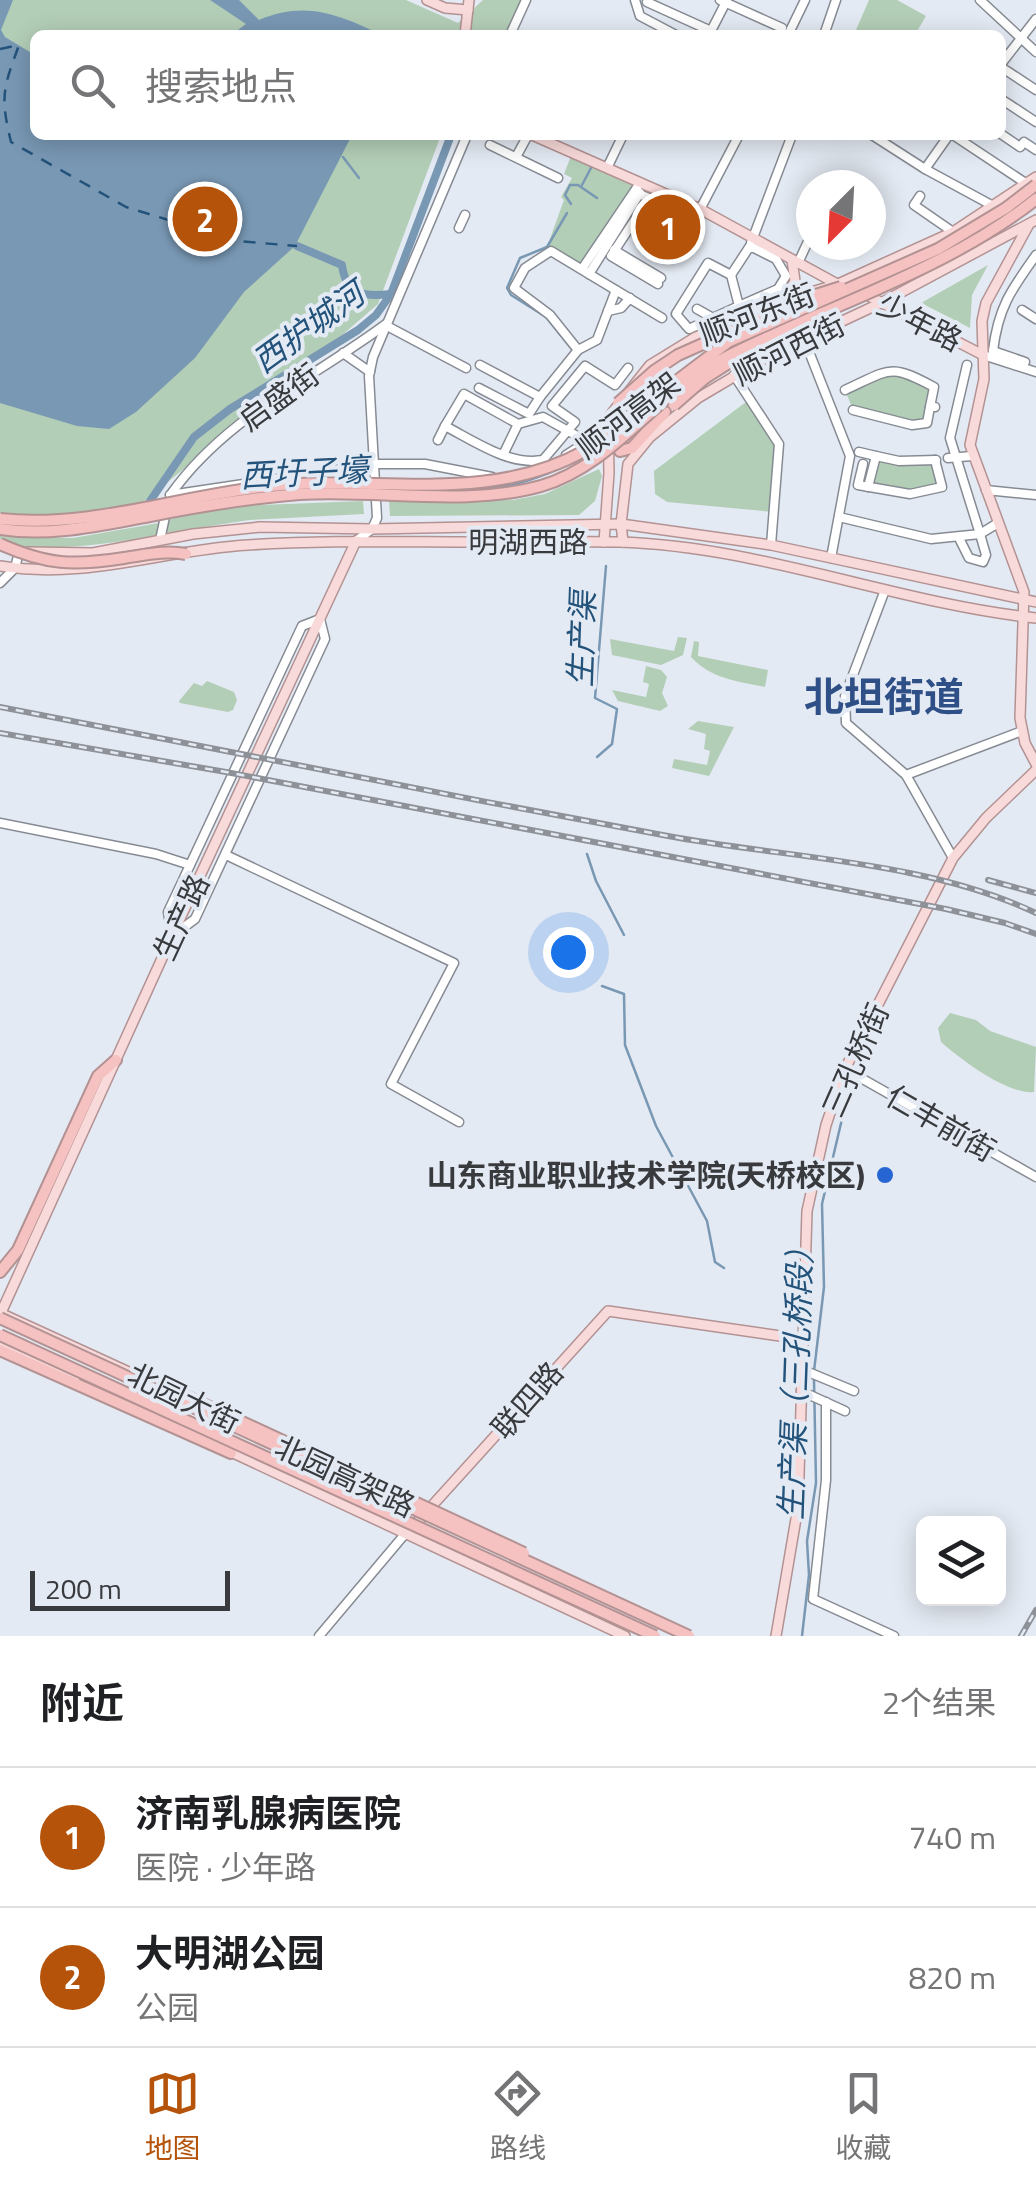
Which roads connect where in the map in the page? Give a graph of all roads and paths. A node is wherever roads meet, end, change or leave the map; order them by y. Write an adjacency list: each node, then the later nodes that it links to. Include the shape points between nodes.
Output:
1 (427, 0): 10 (main road, via 444,8)
2 (443, 0): 10 (main road)
3 (526, 0): 13 (street)
4 (636, 0): 14 (street, via 640,16)
5 (804, 0): 17 (street)
6 (836, 0): 18 (street)
7 (980, 0): 19 (street)
8 (724, 1): 16 (street); 17 (street)
9 (648, 2): 15 (street)
10 (471, 3): 12 (main road)
11 (1036, 19): 19 (street)
12 (466, 30)
13 (512, 30)
14 (664, 30)
15 (706, 30)
16 (711, 30)
17 (787, 30)
18 (828, 30)
19 (1020, 38): 20 (street); 21 (street)
20 (1036, 52)
21 (1006, 58)
22 (1006, 69): 23 (street)
23 (1036, 90)
24 (1006, 103): 25 (street)
25 (1036, 124): 36 (street)
26 (1006, 137): 36 (street, via 1020,147)
27 (465, 140): 77 (street)
28 (527, 140): 39 (street)
29 (542, 140): 40 (main road, 少年路)
30 (620, 140): 40 (street)
31 (736, 140): 49 (street)
32 (790, 140): 55 (street)
33 (880, 140): 41 (street)
34 (947, 140): 41 (street)
35 (959, 140): 44 (street)
36 (1024, 142): 38 (street)
37 (490, 144): 39 (street)
38 (1036, 150)
39 (516, 157): 43 (street)
40 (607, 168): 45 (main road, 少年路)
41 (925, 169): 48 (street)
42 (1036, 177): 44 (main road, 顺河东街)
43 (558, 178)
44 (1031, 185): 48 (main road, 顺河东街); 63 (highway, 顺河高架, bridge, via 1006,208)
45 (641, 187): 49 (main road, 少年路); 59 (street); 61 (street, via 650,198 612,256)
46 (920, 196): 53 (street, via 914,205)
47 (1036, 199): 63 (highway, 顺河高架, bridge, via 951,254)
48 (994, 207): 53 (main road, 顺河东街)
49 (700, 209): 54 (street); 55 (main road, 少年路)
50 (465, 215): 52 (street)
51 (1032, 223): 69 (main road, 顺河西街); 82 (main road, via 986,303 982,321)
52 (459, 228)
53 (953, 232): 62 (main road, 顺河东街)
54 (684, 240)
55 (751, 241): 58 (main road, 少年路); 60 (street); 67 (street, via 786,276 778,289)
56 (1036, 256): 82 (street, via 997,319)
57 (796, 257): 58 (street)
58 (794, 260): 62 (main road, 少年路); 68 (main road, via 795,281)
59 (586, 272): 64 (street); 80 (street, via 551,251 525,268 514,288 550,315)
60 (731, 276): 70 (street); 78 (street, via 708,263 676,314)
61 (660, 281)
62 (842, 286): 63 (main road, 少年路, bridge); 68 (main road, 顺河东街)
63 (868, 288): 69 (main road, 少年路); 94 (highway, bridge, via 806,298 678,356); 96 (highway, bridge, via 740,355); 121 (highway, 顺河高架, bridge, via 728,342 584,452 528,476 475,484 275,486 82,518); 125 (highway, 顺河高架, bridge, via 723,357 581,468 544,485 470,494 301,494 81,528)
64 (616, 290): 66 (street); 73 (street)
65 (744, 292): 67 (street)
66 (630, 298): 73 (street); 74 (street)
67 (756, 298): 70 (street)
68 (786, 300): 78 (main road, 顺河东街)
69 (883, 302): 79 (main road, 顺河西街); 82 (main road, 少年路)
70 (738, 306): 75 (street)
71 (697, 309): 75 (street)
72 (1022, 310): 76 (street)
73 (608, 311): 80 (street, via 597,340)
74 (662, 318)
75 (713, 318): 78 (street)
76 (1036, 319)
77 (388, 324): 81 (street, 启盛街); 86 (street); 88 (street)
78 (691, 333): 94 (main road, 顺河东街, via 650,364)
79 (804, 339): 90 (main road, 顺河西街); 120 (street, via 850,456)
80 (578, 350): 93 (street)
81 (343, 353): 88 (street); 118 (street, 启盛街, via 246,417)
82 (990, 355): 83 (street); 89 (street); 112 (main road, via 971,429)
83 (1025, 362)
84 (480, 365): 93 (street)
85 (968, 365): 113 (street, via 952,407)
86 (466, 368)
87 (628, 368): 95 (street, via 614,386 585,366)
88 (370, 372): 114 (street)
89 (1036, 372)
90 (734, 375): 104 (main road, 顺河西街); 133 (street, via 779,444)
91 (479, 388): 93 (street, via 529,414)
92 (846, 390): 97 (street, via 901,370 934,387 927,424)
93 (540, 397)
94 (618, 402): 99 (main road, 顺河东街)
95 (552, 406): 98 (street); 103 (street, via 575,422)
96 (670, 408): 104 (highway); 108 (highway, via 632,448)
97 (853, 410)
98 (543, 417): 102 (street); 103 (street)
99 (608, 418): 101 (main road, 顺河东街); 106 (street)
100 (445, 426): 102 (street, via 464,394); 105 (street); 110 (street)
101 (606, 430): 108 (main road); 124 (main road, 顺河东街)
102 (514, 431): 110 (street)
103 (568, 432): 106 (street); 110 (street, via 543,460)
104 (650, 437): 107 (main road, 顺河西街)
105 (438, 440)
106 (586, 441): 114 (street, via 554,463 495,477 425,464)
107 (640, 450): 108 (main road); 123 (main road, 顺河西街, via 628,464)
108 (620, 451)
109 (859, 452): 111 (street)
110 (503, 455)
111 (876, 456): 116 (street); 116 (street, via 936,460 942,487 910,494)
112 (972, 456): 113 (street); 117 (main road)
113 (951, 458): 127 (street)
114 (375, 464): 118 (street); 126 (street, bridge)
115 (862, 464): 116 (street, via 858,484)
116 (868, 487)
117 (985, 490): 119 (street); 122 (main road)
118 (170, 495): 129 (street, 启盛街, bridge)
119 (1036, 495)
120 (839, 517): 128 (street); 137 (street)
121 (0, 519)
122 (998, 523): 127 (street); 142 (main road)
123 (622, 524): 124 (main road, 明湖西路); 132 (main road, 顺河西街); 133 (main road, 明湖西路)
124 (604, 525): 126 (main road, 明湖西路); 131 (main road, 顺河东街)
125 (0, 528)
126 (372, 529): 129 (main road, 明湖西路, via 260,527); 130 (street, 生产路)
127 (980, 534): 128 (street); 128 (street, via 983,562 969,558)
128 (960, 538)
129 (160, 540): 135 (main road, 明湖西路, via 93,553)
130 (356, 541): 131 (main road, 明湖西路); 136 (main road, 明湖西路); 144 (main road, 生产路)
131 (604, 542): 132 (main road, 明湖西路)
132 (623, 542): 141 (main road, 明湖西路, via 757,559)
133 (771, 544): 137 (main road, 明湖西路)
134 (0, 547): 135 (main road, 明湖西路); 136 (highway, bridge, via 61,564)
135 (19, 552): 139 (street)
136 (186, 554): 139 (main road, 明湖西路, via 87,570)
137 (830, 558): 142 (main road, 明湖西路)
138 (0, 566): 139 (main road, 明湖西路)
139 (16, 568): 140 (street)
140 (0, 583)
141 (885, 590): 143 (main road, 明湖西路); 147 (street, via 845,696 846,723)
142 (1031, 601): 143 (main road)
143 (1030, 618): 145 (main road, via 1018,702)
144 (320, 619): 149 (street, via 325,639); 151 (street, via 302,626); 152 (main road, 生产路)
145 (1022, 731): 146 (main road); 147 (street)
146 (1036, 767): 150 (main road, 三孔桥街)
147 (906, 775): 150 (street)
148 (0, 823): 151 (street)
149 (226, 855): 152 (street, via 196,919); 155 (street, via 454,963 391,1084)
150 (953, 858): 154 (main road, 三孔桥街)
151 (190, 865): 152 (street, via 168,912)
152 (172, 936): 153 (main road, 生产路)
153 (116, 1060): 157 (highway, via 98,1076 18,1250); 158 (main road, 生产路)
154 (846, 1069): 156 (street, 仁丰前街); 160 (main road, 三孔桥街, via 806,1211)
155 (459, 1122)
156 (1036, 1177)
157 (0, 1272)
158 (0, 1314): 163 (main road, 北园大街); 170 (highway, 北园高架路, bridge)
159 (0, 1335): 173 (highway, 北园高架路, bridge)
160 (801, 1338): 162 (main road, 三孔桥街); 168 (main road, 联四路, via 608,1310)
161 (0, 1347): 167 (highway)
162 (801, 1369): 164 (street); 165 (main road, 三孔桥街)
163 (165, 1388): 168 (main road, 北园大街); 170 (highway, bridge, via 503,1542)
164 (854, 1391)
165 (814, 1397): 166 (street); 175 (main road, 三孔桥街); 176 (street, via 826,1480 813,1600)
166 (845, 1411)
167 (231, 1452): 169 (main road, 北园大街)
168 (427, 1513): 169 (main road, 联四路); 174 (main road, 北园大街)
169 (405, 1534): 171 (street, 联四路); 172 (main road, 北园大街)
170 (626, 1608): 174 (highway, 北园高架路, bridge)
171 (319, 1636)
172 (625, 1636)
173 (655, 1636)
174 (692, 1636)
175 (776, 1636)
176 (894, 1636)

